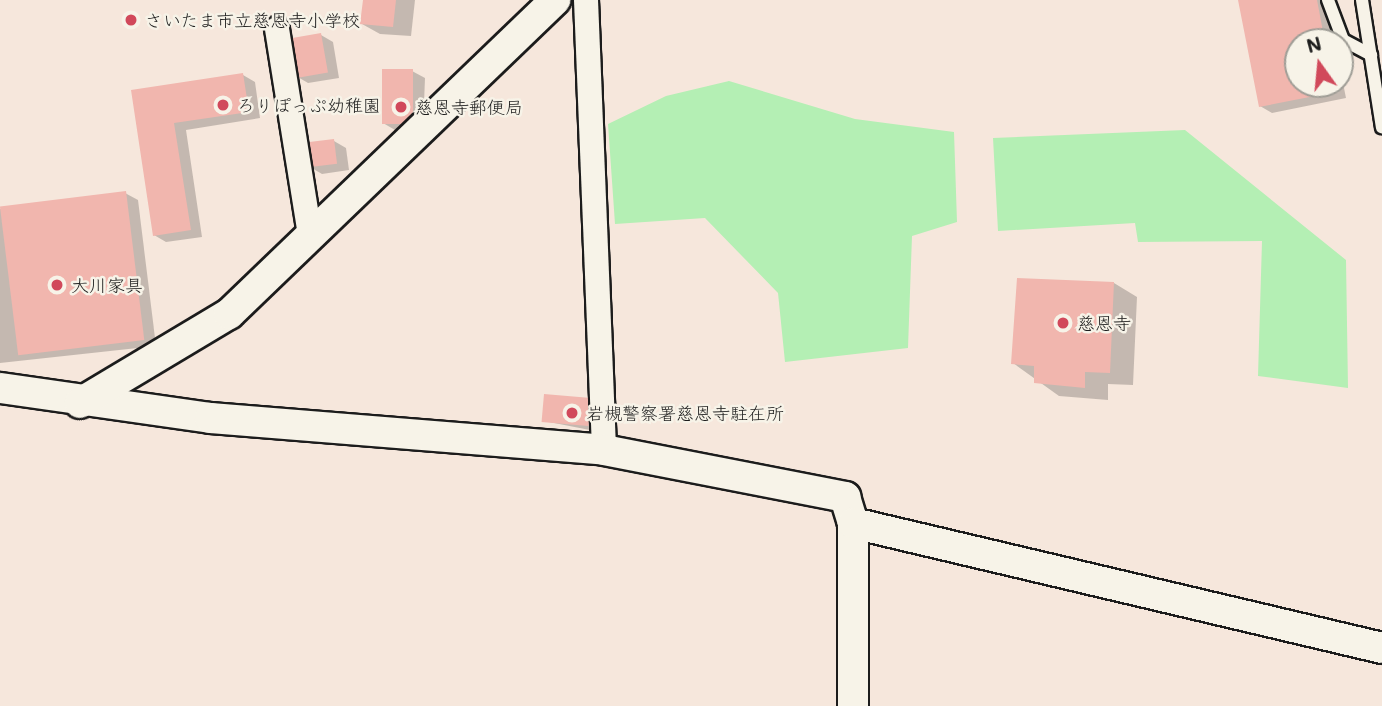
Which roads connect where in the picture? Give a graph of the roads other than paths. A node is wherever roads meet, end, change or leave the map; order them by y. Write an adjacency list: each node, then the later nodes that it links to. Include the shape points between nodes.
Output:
1 (555, 0): 8 (street)
2 (586, 0): 11 (street)
3 (1328, 0): 6 (lane, via 1343,40)
4 (1362, 0): 6 (lane)
5 (277, 29): 8 (street)
6 (1371, 55): 7 (lane)
7 (1382, 127)
8 (310, 236): 10 (street, via 229,314)
9 (0, 388): 10 (street)
10 (80, 402): 11 (street)
11 (604, 450): 12 (street, via 845,497)
12 (853, 523): 13 (street); 14 (street)
13 (1382, 648)
14 (853, 706)

